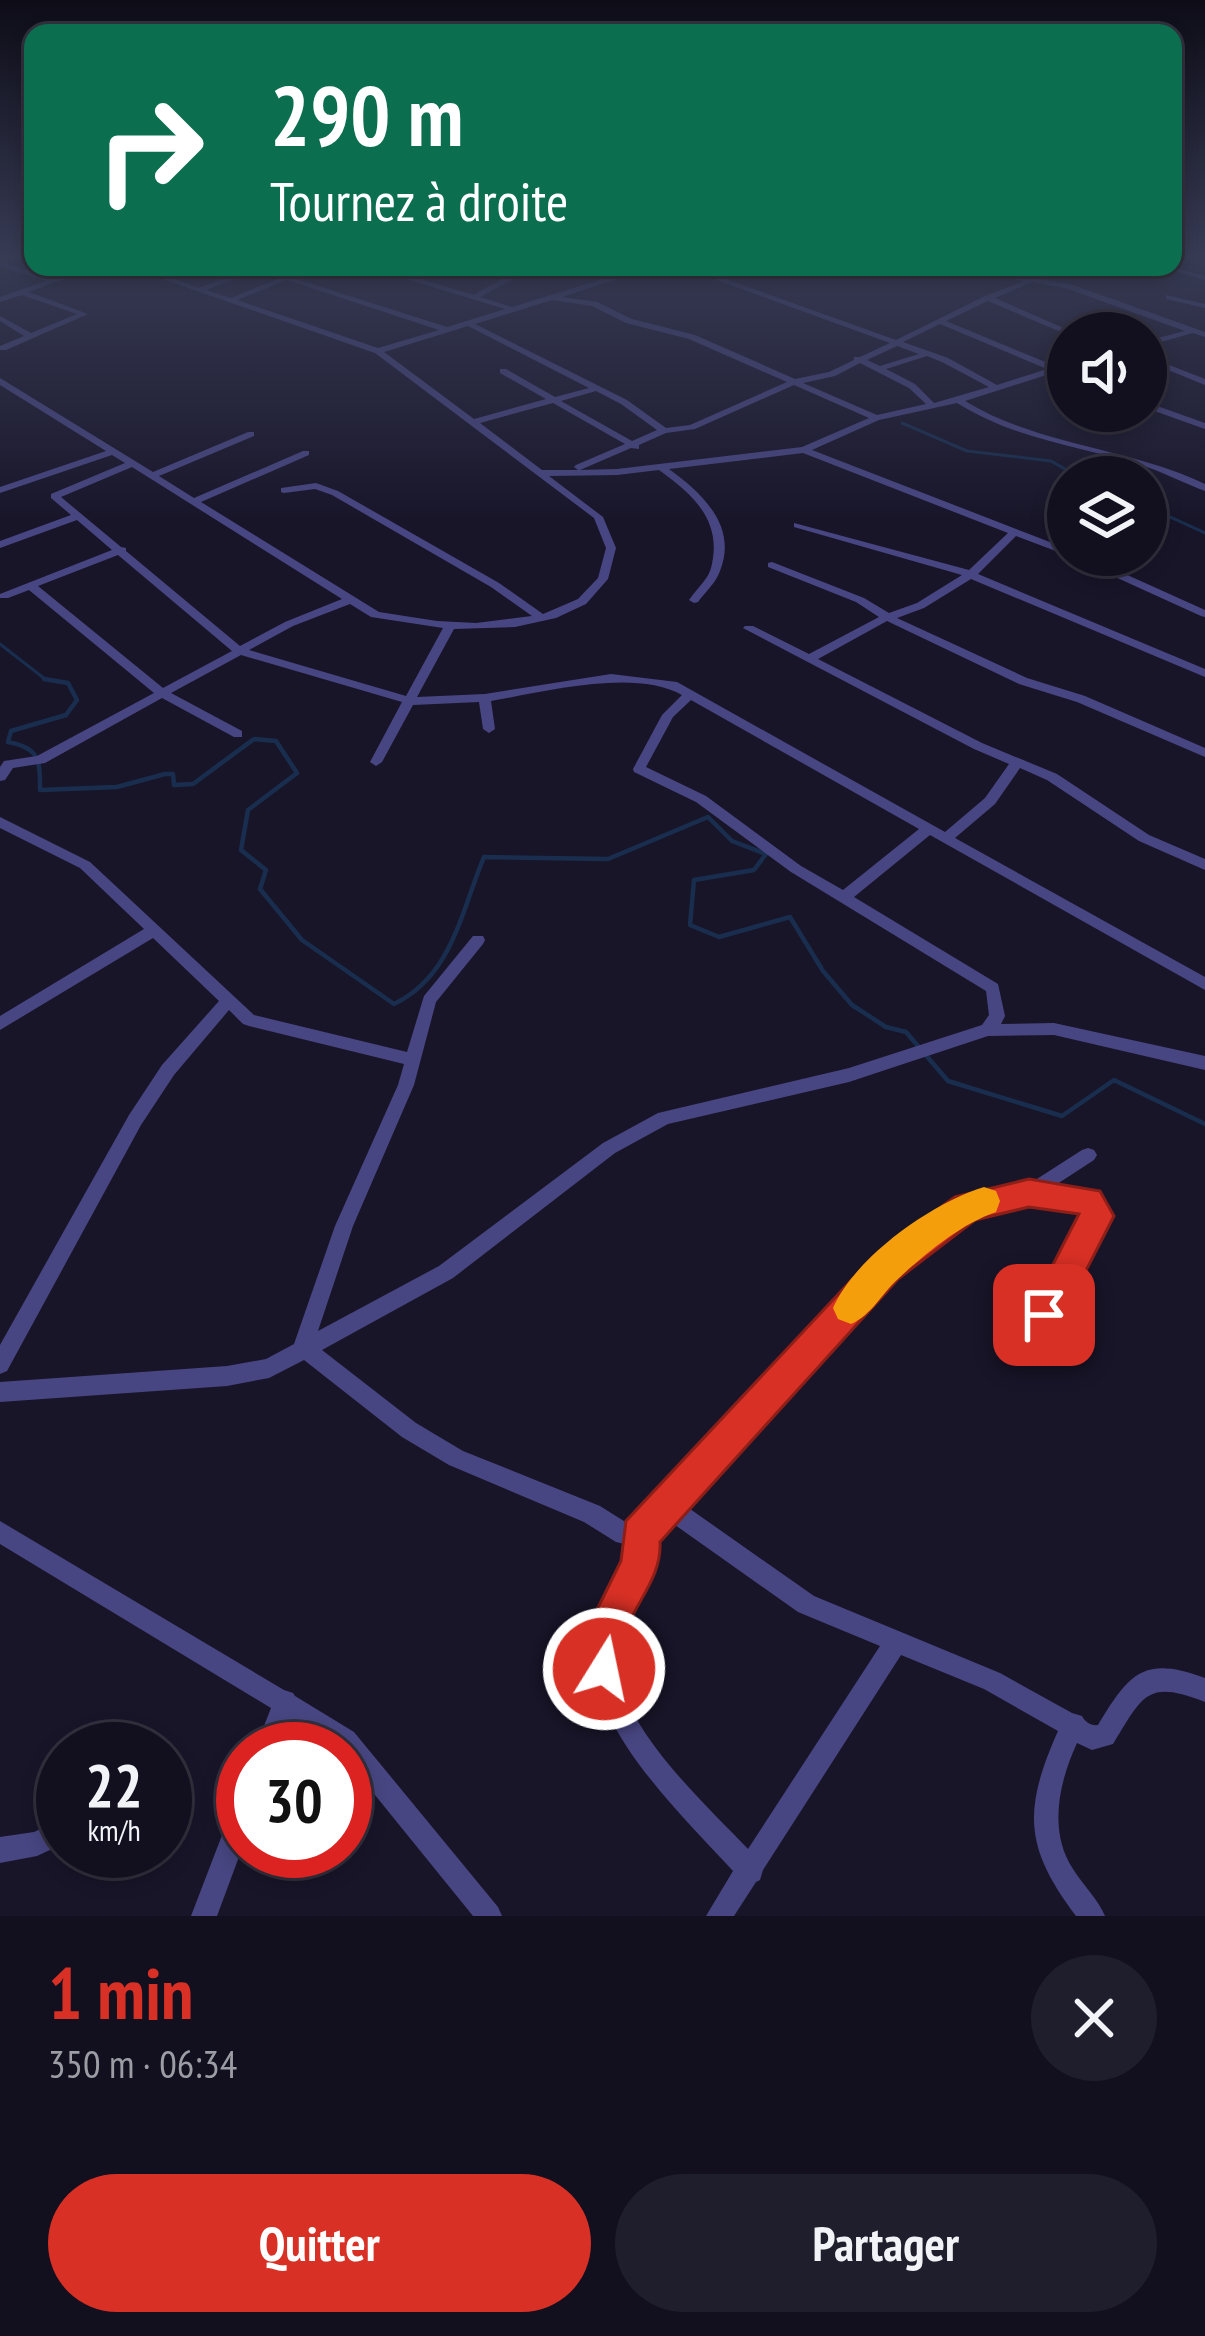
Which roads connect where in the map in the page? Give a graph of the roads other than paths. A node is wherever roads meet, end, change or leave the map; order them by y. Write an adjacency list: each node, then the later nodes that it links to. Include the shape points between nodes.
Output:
1 (11, 344): 9 (street)
2 (360, 344): 10 (street)
3 (398, 344): 10 (street)
4 (510, 344): 22 (street)
5 (709, 344): 19 (street)
6 (893, 344): 12 (street)
7 (895, 344): 11 (street)
8 (996, 344): 13 (street)
9 (3, 348)
10 (378, 351): 28 (street)
11 (926, 354): 15 (street); 21 (street)
12 (857, 359): 15 (street); 19 (street)
13 (1047, 366)
14 (1167, 367): 20 (street)
15 (879, 369): 25 (street)
16 (1047, 370): 21 (street)
17 (503, 371): 23 (street)
18 (0, 381): 34 (street)
19 (794, 382): 27 (street); 30 (street, via 692,427)
20 (1205, 382)
21 (993, 386): 24 (street)
22 (597, 388): 23 (street); 30 (street)
23 (555, 400): 28 (street); 32 (street)
24 (958, 400): 25 (street); 43 (street, via 1049,441)
25 (932, 406): 27 (street)
26 (1167, 412): 29 (street)
27 (876, 418): 33 (street)
28 (475, 422): 40 (street)
29 (1205, 425)
30 (664, 431): 32 (street)
31 (251, 434): 41 (street)
32 (636, 447): 39 (street)
33 (804, 450): 37 (street); 49 (street)
34 (112, 452): 36 (street); 42 (street)
35 (307, 453): 46 (street)
36 (132, 464): 41 (street); 47 (street, via 54,496)
37 (661, 467): 39 (street); 58 (street, via 699,494 718,524 716,571)
38 (0, 471): 42 (street)
39 (565, 472): 40 (street)
40 (543, 473): 61 (street, via 598,517 611,548 598,585)
41 (152, 476): 46 (street)
42 (18, 484): 44 (street)
43 (1205, 488)
44 (0, 490)
45 (284, 490): 61 (street, via 335,493)
46 (192, 502): 59 (street)
47 (79, 516): 50 (street); 52 (street)
48 (798, 525): 54 (street)
49 (1012, 535): 51 (street); 54 (street)
50 (0, 545)
51 (1047, 546)
52 (122, 550): 56 (street); 65 (street)
53 (772, 565): 62 (street)
54 (967, 573): 62 (street, via 905,614); 67 (street)
55 (1120, 576): 60 (street)
56 (31, 586): 57 (street); 68 (street)
57 (4, 596)
58 (694, 600)
59 (346, 601): 63 (street, via 399,622); 65 (street)
60 (1205, 614)
61 (540, 617): 63 (street)
62 (886, 617): 66 (street); 74 (street)
63 (449, 628): 71 (street)
64 (749, 628): 66 (street)
65 (239, 651): 68 (street); 71 (street)
66 (809, 658): 76 (street)
67 (1205, 673)
68 (163, 694): 73 (street); 77 (street, via 40,760 9,764)
69 (690, 694): 70 (street, via 637,677); 79 (street); 82 (street, via 668,715 639,769 700,799)
70 (485, 698): 71 (street); 72 (street)
71 (411, 701): 75 (street)
72 (489, 729)
73 (238, 734)
74 (1205, 753)
75 (376, 762)
76 (1016, 764): 80 (street, via 990,801); 81 (street)
77 (0, 777)
78 (0, 822): 83 (street, via 85,865)
79 (929, 828): 80 (street); 82 (street)
80 (945, 839): 85 (street)
81 (1205, 866)
82 (844, 897): 88 (street, via 993,988 997,1016)
83 (151, 932): 86 (street); 87 (street)
84 (478, 940): 89 (street, via 429,1000)
85 (1205, 984)
86 (226, 1003): 89 (street, via 249,1020); 95 (street, via 135,1120)
87 (0, 1024)
88 (988, 1030): 90 (street, via 1054,1029); 94 (street, via 849,1075 664,1118 609,1148 446,1272)
89 (413, 1060): 94 (street)
90 (1205, 1063)
91 (1088, 1155): 92 (street)
92 (1029, 1193): 93 (street, via 1089,1201 1098,1216); 97 (street, via 966,1207 886,1268)
93 (1044, 1315)
94 (303, 1347): 96 (street, via 269,1367 226,1376); 99 (street, via 455,1458)
95 (0, 1364)
96 (0, 1392)
97 (667, 1505): 99 (street); 100 (street, via 806,1604)
98 (0, 1532): 102 (street)
99 (640, 1535): 107 (street, via 641,1564 602,1640 614,1699 627,1728)
100 (895, 1644): 104 (street); 107 (street)
101 (1205, 1690): 104 (street, via 1182,1679 1148,1679 1135,1685 1105,1736 1092,1738)
102 (286, 1700): 103 (street); 110 (street, via 346,1740)
103 (277, 1722)
104 (1074, 1724): 112 (street, via 1060,1748 1047,1811 1050,1852)
105 (36, 1844): 106 (street)
106 (0, 1850)
107 (751, 1871): 111 (street)
108 (218, 1878): 109 (street)
109 (204, 1916)
110 (489, 1916)
111 (718, 1916)
112 (1092, 1916)

